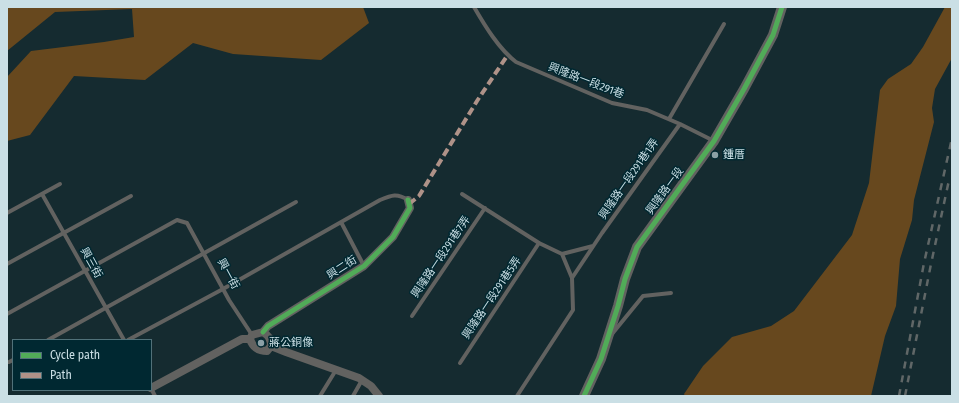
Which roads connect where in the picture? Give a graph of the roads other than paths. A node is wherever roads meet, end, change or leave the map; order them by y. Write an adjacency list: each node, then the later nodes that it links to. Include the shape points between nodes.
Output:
1 (474, 7): 4 (lane, 興隆路一段291巷, via 508,56 516,62 612,103 648,110)
2 (782, 7): 6 (street, 興隆路一段, via 773,34)
3 (724, 24): 4 (lane)
4 (669, 119): 5 (lane, 興隆路一段291巷)
5 (680, 124): 6 (lane, 興隆路一段291巷); 18 (lane, 興隆路一段291巷1弄)
6 (714, 141): 35 (street, 興隆路一段, via 637,247)
7 (60, 184): 8 (lane)
8 (42, 194): 14 (lane); 16 (lane, 興三街)
9 (462, 194): 13 (lane)
10 (131, 196): 16 (lane)
11 (408, 200): 15 (lane, via 391,195); 22 (street, 興二街, via 410,208 393,237)
12 (296, 202): 19 (lane)
13 (485, 208): 17 (lane); 29 (lane, 興隆路一段291巷7弄)
14 (7, 213)
15 (341, 222): 22 (lane); 25 (lane)
16 (64, 232): 21 (lane); 23 (lane, 興三街)
17 (540, 243): 20 (lane); 37 (lane, 興隆路一段291巷5弄)
18 (594, 246): 20 (lane); 24 (lane, 興隆路一段291巷1弄)
19 (204, 254): 23 (lane, 興一街, via 187,223 177,220); 25 (lane, 興一街); 27 (lane)
20 (562, 254): 24 (lane)
21 (7, 264)
22 (364, 266): 30 (street, 興二街, via 268,326)
23 (86, 271): 27 (lane, 興三街); 28 (lane)
24 (572, 278): 44 (lane, via 573,310)
25 (223, 289): 31 (lane, 興一街); 34 (lane)
26 (671, 293): 35 (lane, via 644,296)
27 (106, 308): 32 (lane); 33 (lane, 興三街)
28 (7, 314)
29 (412, 316)
30 (263, 332): 31 (street); 36 (street, via 271,340)
31 (251, 337): 36 (street, via 254,347 260,351 267,351); 40 (street, via 242,339)
32 (50, 339)
33 (123, 339)
34 (130, 339)
35 (607, 341): 45 (street, 興隆路一段)
36 (271, 346): 38 (street)
37 (460, 363)
38 (336, 370): 39 (street); 41 (lane)
39 (362, 380): 42 (lane); 43 (street)
40 (152, 387)
41 (320, 396)
42 (353, 396)
43 (379, 396)
44 (517, 396)
45 (584, 396)

